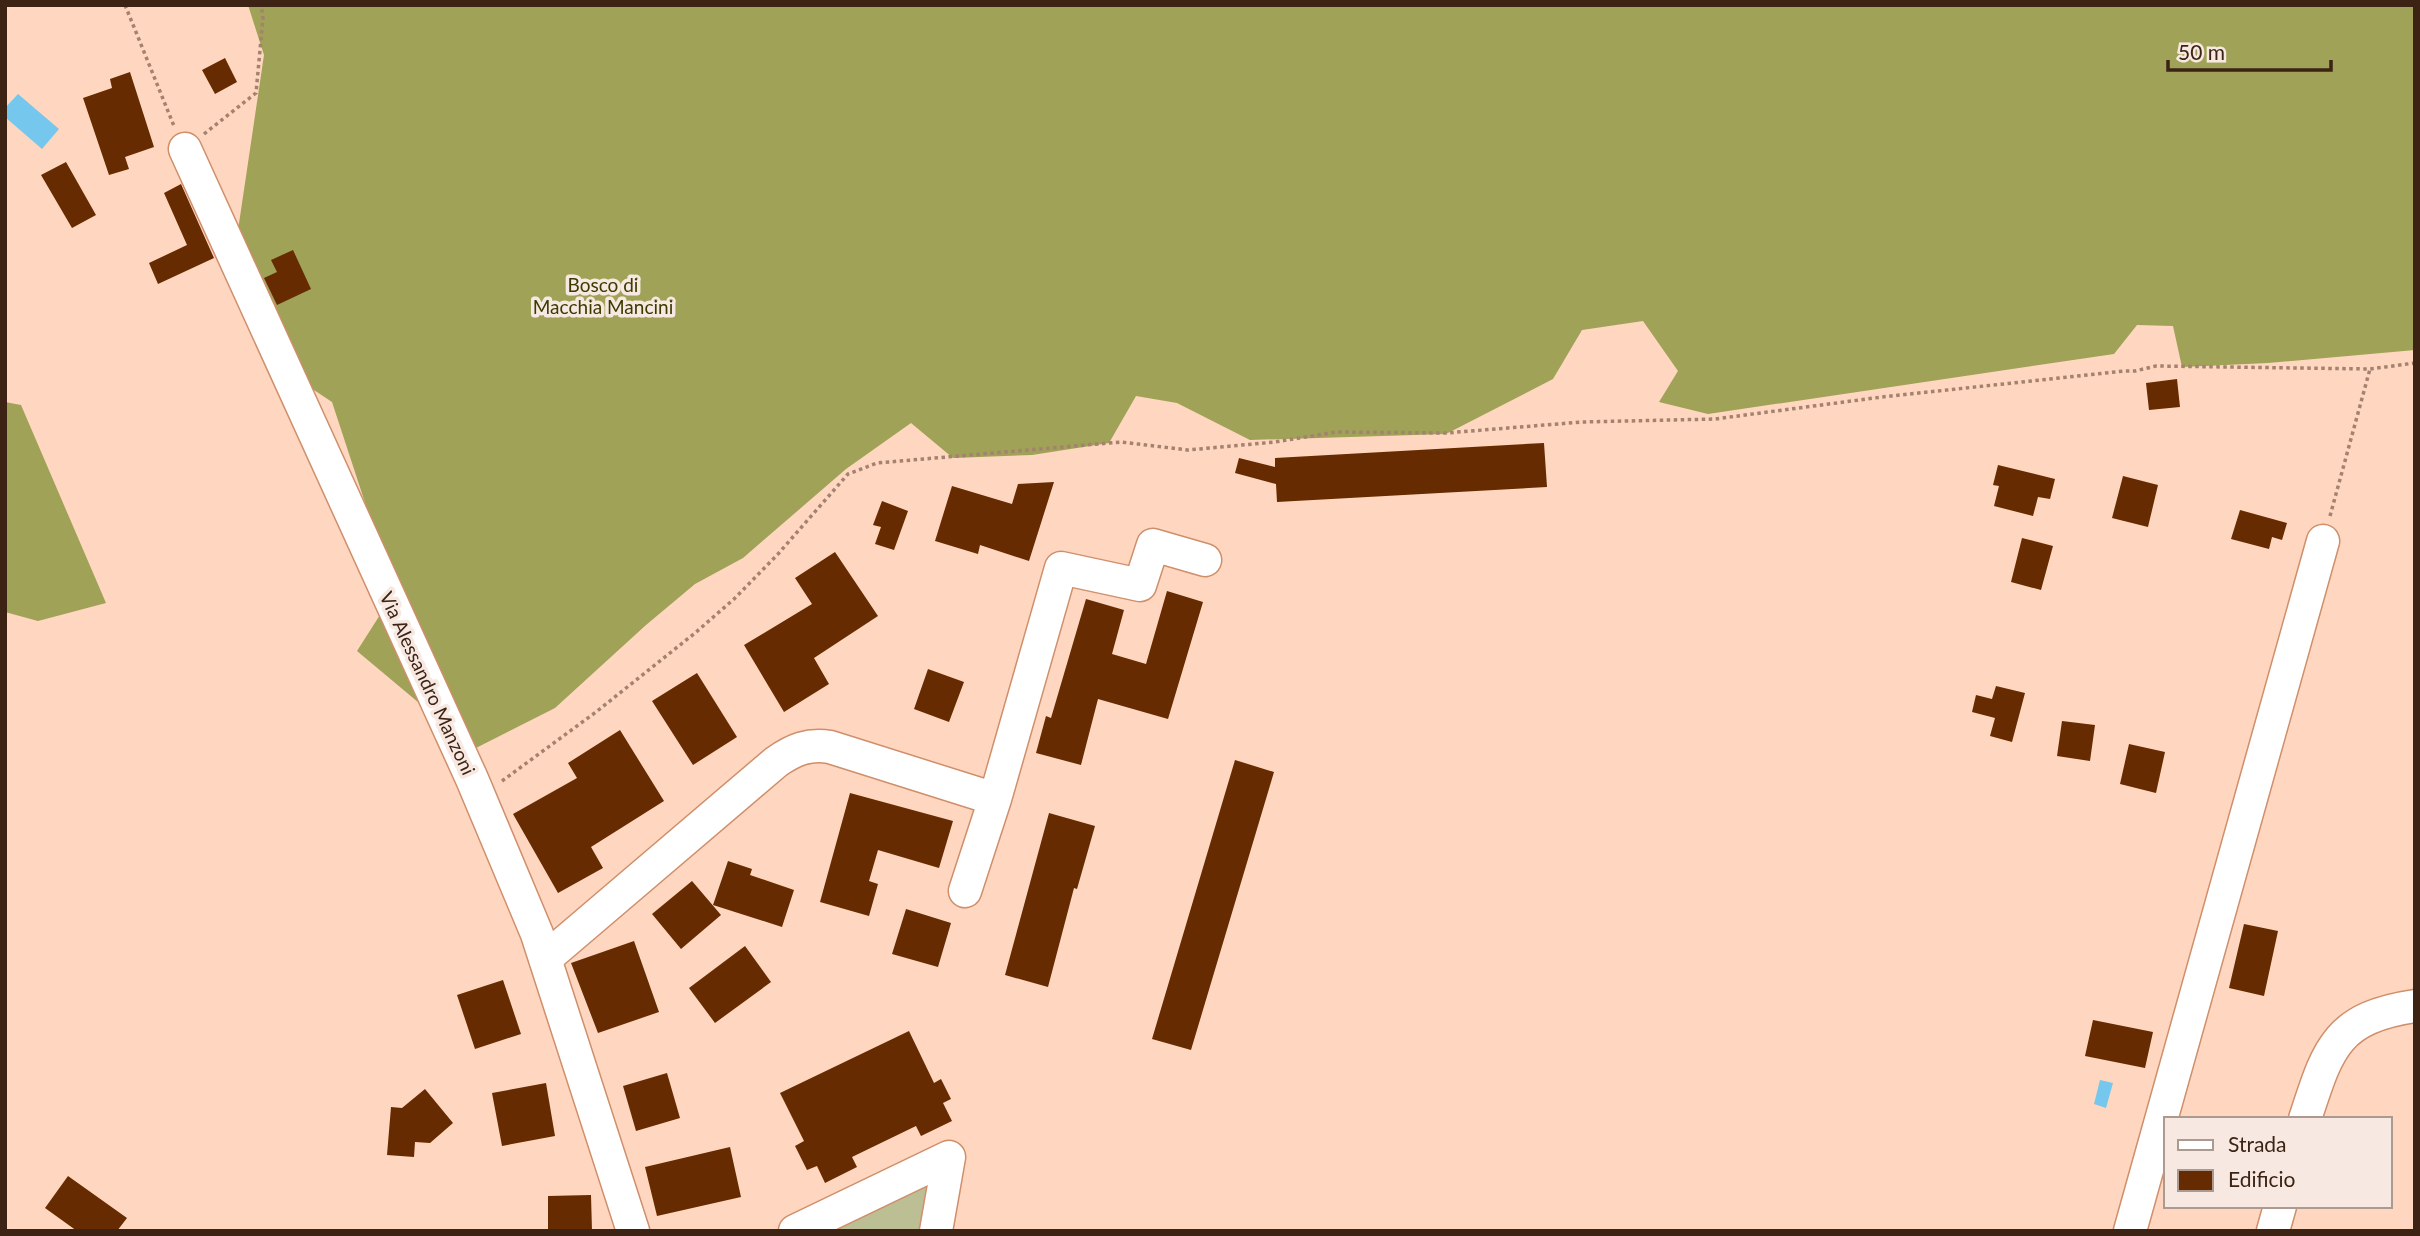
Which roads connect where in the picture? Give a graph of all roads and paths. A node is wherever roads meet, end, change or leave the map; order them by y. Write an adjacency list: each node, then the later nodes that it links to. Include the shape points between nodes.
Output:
1 (125, 5): 3 (path)
2 (261, 5): 3 (path, via 256,93)
3 (185, 149): 8 (street, Via Alessandro Manzoni)
4 (2415, 363): 5 (path)
5 (2370, 369): 6 (path); 8 (path, via 2156,366 1715,419 1582,422 1446,433 1336,432 1188,450 1121,442 877,463 848,474 778,554 695,633)
6 (2323, 541): 18 (street)
7 (1205, 561): 9 (street, via 1153,545 1140,585 1061,568)
8 (480, 797): 11 (street, Via Alessandro Manzoni)
9 (995, 799): 10 (street); 11 (street, via 830,747 802,748 776,762)
10 (965, 891)
11 (545, 959): 15 (street, Via Alessandro Manzoni)
12 (2415, 1006): 13 (street, via 2370,1016 2346,1032 2325,1061)
13 (2306, 1117)
14 (2279, 1208): 19 (street)
15 (633, 1231)
16 (795, 1231): 17 (street, via 949,1157)
17 (936, 1231)
18 (2130, 1231)
19 (2273, 1231)

